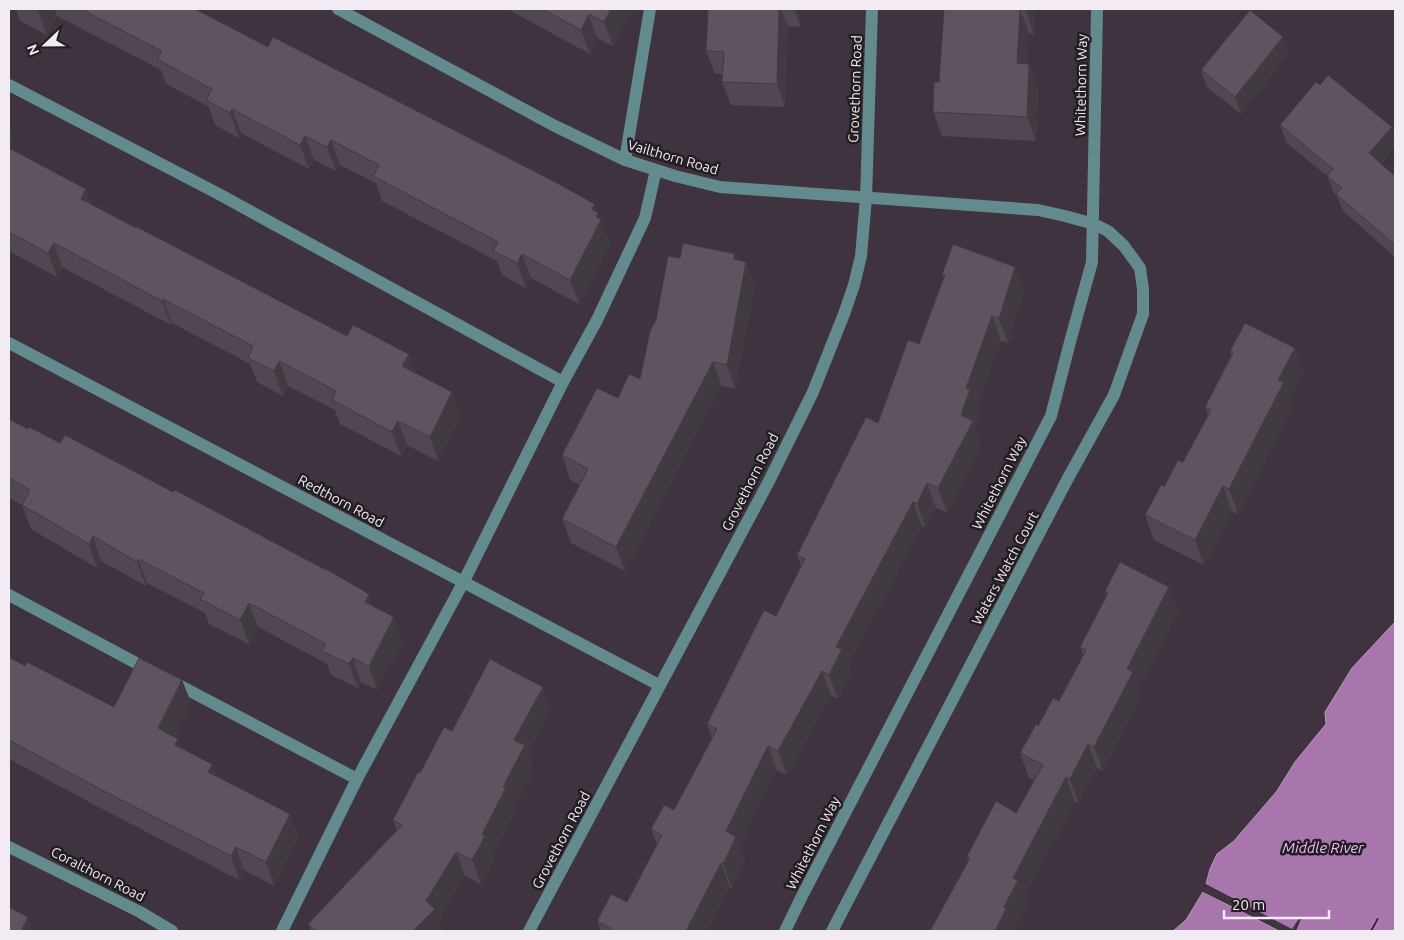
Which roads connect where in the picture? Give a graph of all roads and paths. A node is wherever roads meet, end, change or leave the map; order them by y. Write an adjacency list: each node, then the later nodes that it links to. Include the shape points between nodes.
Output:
1 (338, 9): 6 (street, Vailthorn Road, via 553,125)
2 (650, 9): 6 (street)
3 (872, 9): 8 (street, Grovethorn Road)
4 (1097, 9): 9 (street, Whitethorn Way)
5 (9, 85): 11 (street, via 215,192)
6 (625, 160): 7 (street, Vailthorn Road)
7 (656, 170): 8 (street, Vailthorn Road, via 720,187); 11 (street, via 645,218 597,320)
8 (866, 198): 9 (street, Vailthorn Road, via 1038,210); 14 (street, Grovethorn Road, via 854,285 813,392)
9 (1094, 224): 20 (street, Whitethorn Way, via 1092,262 1051,416); 21 (street, Waters Watch Court, via 1108,231 1124,246 1140,268 1143,314 1124,369 1114,395)
10 (9, 342): 12 (street, Redthorn Road)
11 (563, 382): 12 (street)
12 (463, 582): 14 (street, Redthorn Road); 15 (street)
13 (9, 596): 15 (street)
14 (659, 685): 19 (street, Grovethorn Road)
15 (357, 780): 18 (street)
16 (9, 847): 17 (street, Coralthorn Road)
17 (172, 931)
18 (282, 931)
19 (529, 931)
20 (785, 931)
21 (832, 931)

